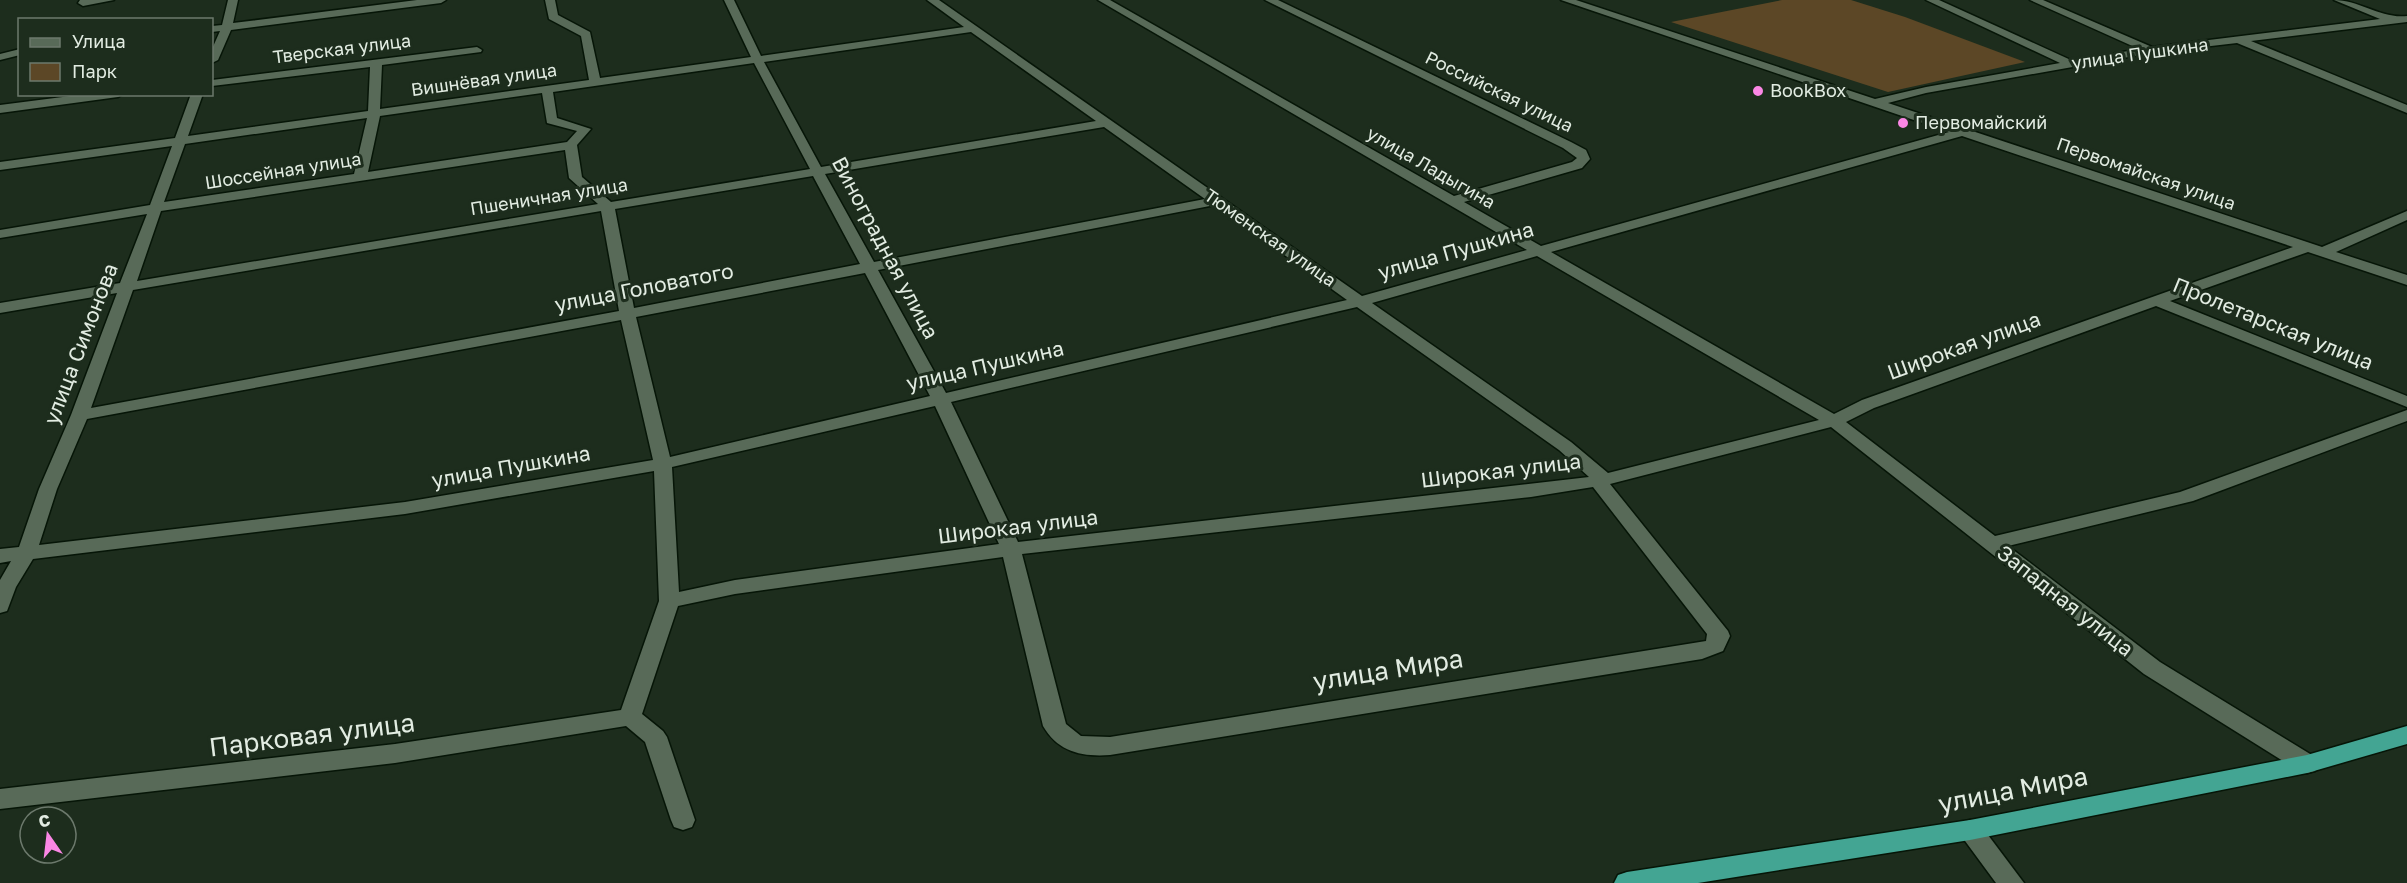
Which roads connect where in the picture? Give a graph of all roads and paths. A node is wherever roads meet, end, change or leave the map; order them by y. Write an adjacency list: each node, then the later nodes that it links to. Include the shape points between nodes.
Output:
1 (85, 0): 2 (street, via 83,3)
2 (109, 0)
3 (233, 0): 18 (street)
4 (441, 0): 18 (street)
5 (550, 0): 31 (street, via 553,17 586,34)
6 (729, 0): 27 (street, Виноградная улица)
7 (932, 0): 20 (street, Тюменская улица)
8 (1125, 0): 15 (street)
9 (1270, 0): 49 (street, Российская улица, via 1567,145 1584,159 1577,165)
10 (1566, 0): 37 (street, Первомайская улица)
11 (1931, 0): 29 (street)
12 (2053, 0): 14 (street)
13 (2339, 0): 17 (street)
14 (2036, 1): 23 (street)
15 (1106, 2): 49 (street, улица Ладыгина)
16 (2407, 19): 17 (street, улица Пушкина)
17 (2394, 21): 21 (street, улица Пушкина)
18 (227, 27): 19 (street); 26 (street)
19 (213, 29)
20 (973, 29): 27 (street, Вишнёвая улица); 41 (street, Тюменская улица)
21 (2239, 40): 23 (street, улица Пушкина); 36 (street)
22 (477, 50): 28 (street, Тверская улица)
23 (2151, 50): 29 (street, улица Пушкина)
24 (18, 52): 25 (street)
25 (0, 57)
26 (213, 58)
27 (758, 61): 31 (street, Вишнёвая улица); 46 (street, Виноградная улица)
28 (376, 64): 30 (street, Тверская улица); 40 (street)
29 (2071, 64): 37 (street, улица Пушкина)
30 (213, 83)
31 (595, 83): 32 (street, Вишнёвая улица)
32 (547, 90): 40 (street, Вишнёвая улица); 44 (street, via 550,120 585,129)
33 (2407, 94): 36 (street)
34 (102, 96): 38 (street)
35 (195, 96): 43 (street, улица Симонова)
36 (2376, 96): 39 (street)
37 (1874, 103): 42 (street, Первомайская улица)
38 (0, 109)
39 (2407, 109)
40 (374, 114): 43 (street, Вишнёвая улица); 47 (street)
41 (1105, 123): 46 (street, Пшеничная улица); 48 (street, Тюменская улица)
42 (1962, 132): 54 (street, Первомайская улица); 55 (street, улица Пушкина)
43 (182, 138): 45 (street, Вишнёвая улица); 51 (street, улица Симонова)
44 (571, 146): 47 (street, Шоссейная улица); 50 (street, via 576,178)
45 (0, 165)
46 (819, 171): 50 (street, Пшеничная улица); 56 (street, Виноградная улица)
47 (360, 177): 51 (street, Шоссейная улица)
48 (1216, 201): 56 (street, улица Головатого); 59 (street, Тюменская улица)
49 (1452, 201): 55 (street, улица Ладыгина)
50 (608, 206): 58 (street, Пшеничная улица); 62 (street)
51 (155, 208): 53 (street, Шоссейная улица); 58 (street, улица Симонова)
52 (2407, 215): 54 (street, Широкая улица)
53 (0, 234)
54 (2315, 250): 57 (street, Первомайская улица); 60 (street, Широкая улица)
55 (1541, 251): 59 (street, улица Пушкина); 67 (street, улица Ладыгина)
56 (869, 265): 62 (street, улица Головатого); 63 (street, Виноградная улица)
57 (2407, 280)
58 (128, 286): 61 (street, Пшеничная улица); 66 (street, улица Симонова)
59 (1361, 301): 63 (street, улица Пушкина); 69 (street, Тюменская улица, via 1565,446)
60 (2156, 301): 64 (street, Пролетарская улица); 67 (street, Широкая улица, via 1868,404)
61 (0, 308)
62 (627, 314): 66 (street, улица Головатого); 68 (street)
63 (941, 400): 68 (street, улица Пушкина); 71 (street, Виноградная улица)
64 (2407, 402)
65 (2407, 415): 70 (street, via 2186,497)
66 (80, 416): 72 (street, улица Симонова, via 48,489)
67 (1834, 421): 69 (street, Широкая улица); 70 (street, Западная улица)
68 (663, 464): 72 (street, улица Пушкина, via 405,508); 74 (street)
69 (1601, 480): 71 (street, Широкая улица); 76 (street, Тюменская улица)
70 (1990, 544): 80 (street, Западная улица, via 2152,668)
71 (1011, 549): 74 (street, Широкая улица, via 735,587); 78 (street, Виноградная улица)
72 (27, 552): 73 (street, улица Пушкина); 75 (street, улица Симонова, via 6,587)
73 (0, 556)
74 (669, 601): 77 (street)
75 (0, 606)
76 (1713, 626): 78 (street, улица Мира, via 1718,642 1702,651 1110,746 1079,746 1064,738)
77 (630, 717): 81 (street, Парковая улица, via 534,735 313,765); 82 (street, via 655,737)
78 (1055, 726)
79 (2407, 735): 80 (highway, улица Мира)
80 (2307, 764): 83 (highway, улица Мира)
81 (0, 799)
82 (683, 820)
83 (1970, 830): 84 (highway, улица Мира); 85 (street)
84 (1626, 883)
85 (2011, 883)

